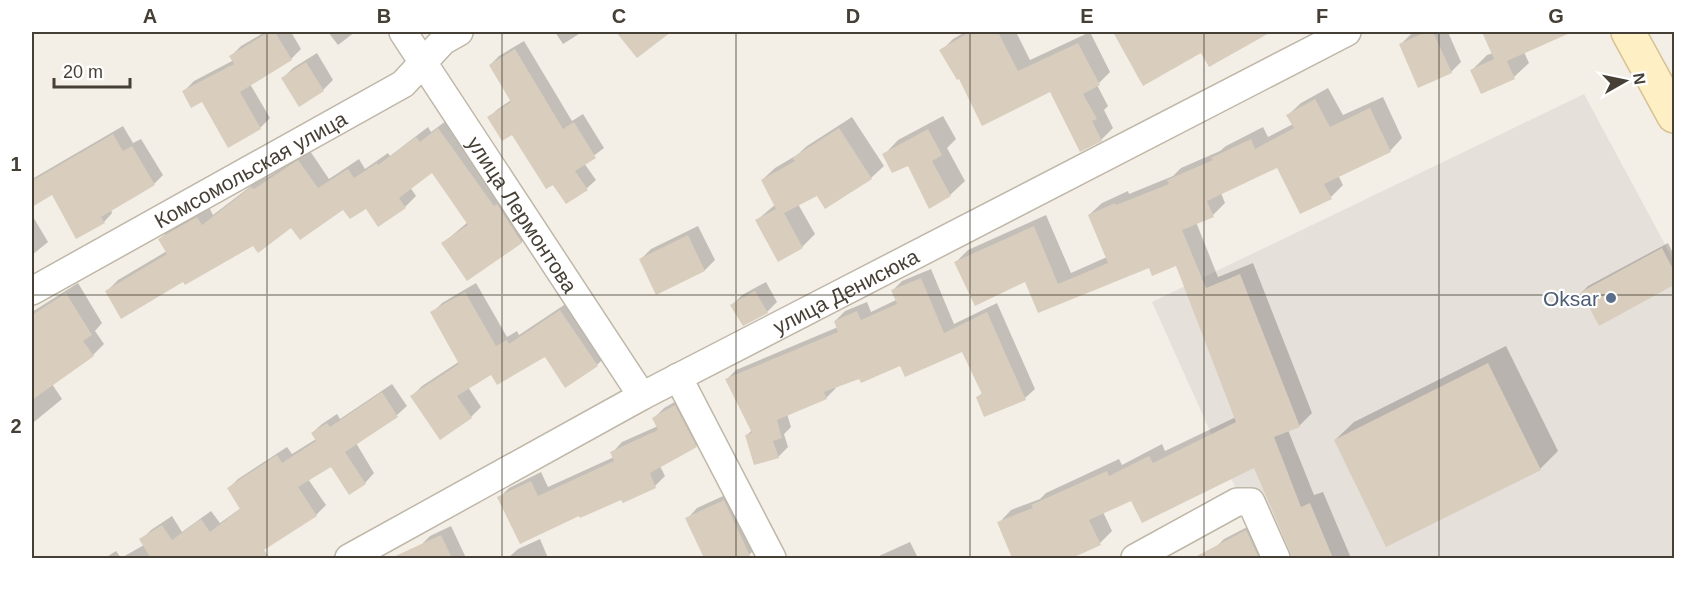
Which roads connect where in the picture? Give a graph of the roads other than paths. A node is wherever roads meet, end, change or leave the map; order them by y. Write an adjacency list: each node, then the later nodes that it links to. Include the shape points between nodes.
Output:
1 (403, 32): 5 (street, улица Лермонтова)
2 (459, 32): 5 (street, Комсомольская улица, via 443,41)
3 (1347, 32): 8 (street, улица Денисюка)
4 (1628, 32): 6 (street)
5 (424, 61): 7 (street, Комсомольская улица, via 403,84); 9 (street, улица Лермонтова)
6 (1674, 116)
7 (32, 291)
8 (678, 377): 9 (street, улица Денисюка); 11 (street)
9 (642, 396): 10 (street, улица Денисюка)
10 (349, 558)
11 (772, 558)
12 (1135, 558): 13 (street, via 1244,500 1251,502)
13 (1276, 558)

